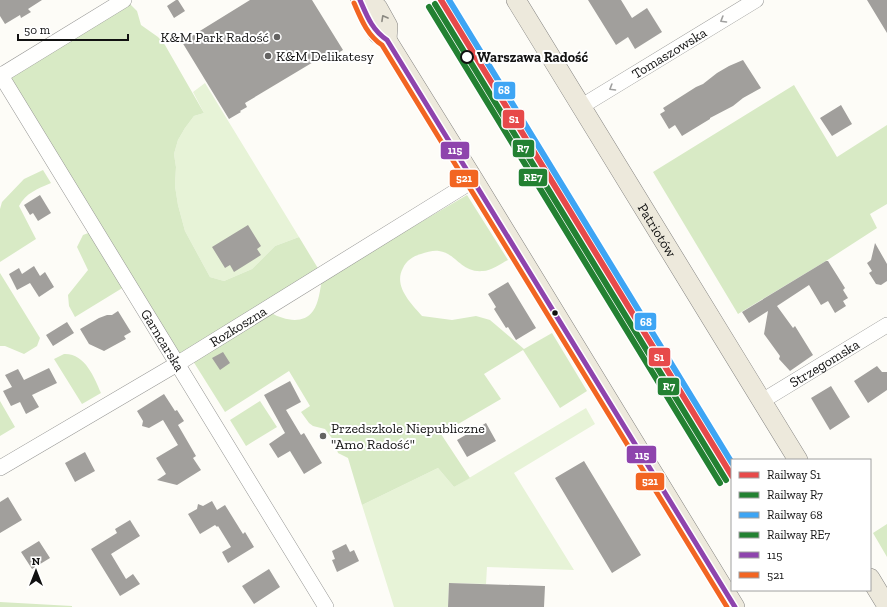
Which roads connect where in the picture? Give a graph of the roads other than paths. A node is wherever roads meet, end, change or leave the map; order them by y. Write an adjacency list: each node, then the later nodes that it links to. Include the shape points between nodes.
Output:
1 (124, 0): 7 (street)
2 (360, 0): 6 (main road, via 378,34)
3 (370, 0): 6 (main road, one-way to 3, via 388,26 378,8)
4 (516, 0): 8 (main road, Patriotów)
5 (756, 0): 8 (street, Tomaszowska, one-way to 8)
6 (387, 40): 9 (main road)
7 (0, 75): 11 (street, Garncarska)
8 (582, 106): 12 (main road, Patriotów)
9 (474, 180): 11 (street, Rozkoszna); 18 (main road)
10 (887, 325): 12 (street, Strzegomska)
11 (177, 364): 14 (street, Rozkoszna); 17 (street, Garncarska)
12 (762, 401): 13 (main road, Patriotów)
13 (797, 459)
14 (0, 468)
15 (871, 580): 16 (main road)
16 (887, 606)
17 (326, 607)
18 (734, 607)

